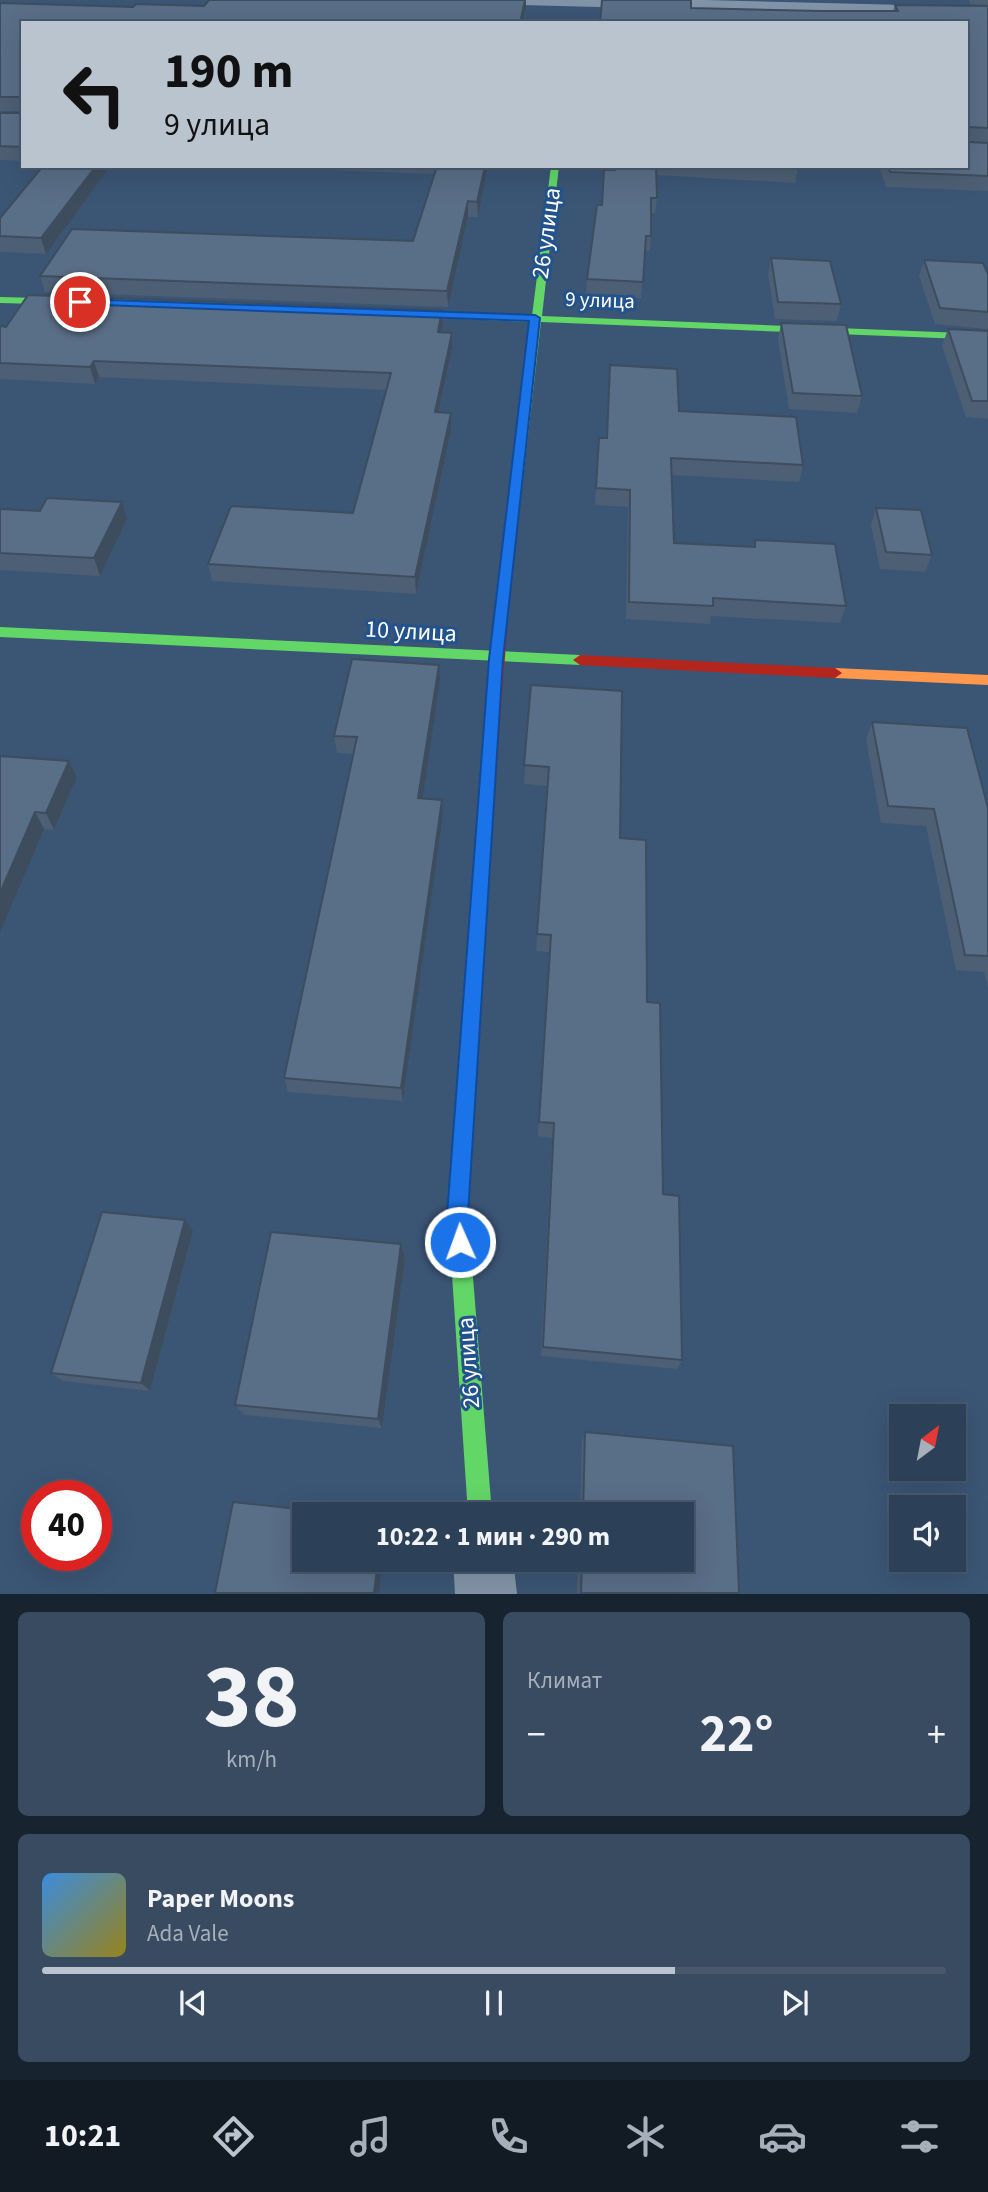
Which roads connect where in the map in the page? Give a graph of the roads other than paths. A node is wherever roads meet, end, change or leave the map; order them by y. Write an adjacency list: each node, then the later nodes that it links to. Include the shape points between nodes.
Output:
1 (520, 0): 2 (street)
2 (571, 1): 3 (street); 4 (street)
3 (988, 12)
4 (569, 21)
5 (555, 168): 9 (street, 26 улица)
6 (0, 300): 7 (street)
7 (96, 303)
8 (370, 312): 9 (street, 9 улица)
9 (535, 318): 10 (street, 9 улица); 12 (street, 26 улица)
10 (988, 337)
11 (0, 632): 12 (street, 10 улица)
12 (496, 659): 13 (street, 10 улица); 14 (street, 26 улица, via 458,1215)
13 (988, 680)
14 (479, 1502)
15 (484, 1572): 16 (street)
16 (486, 1594)

